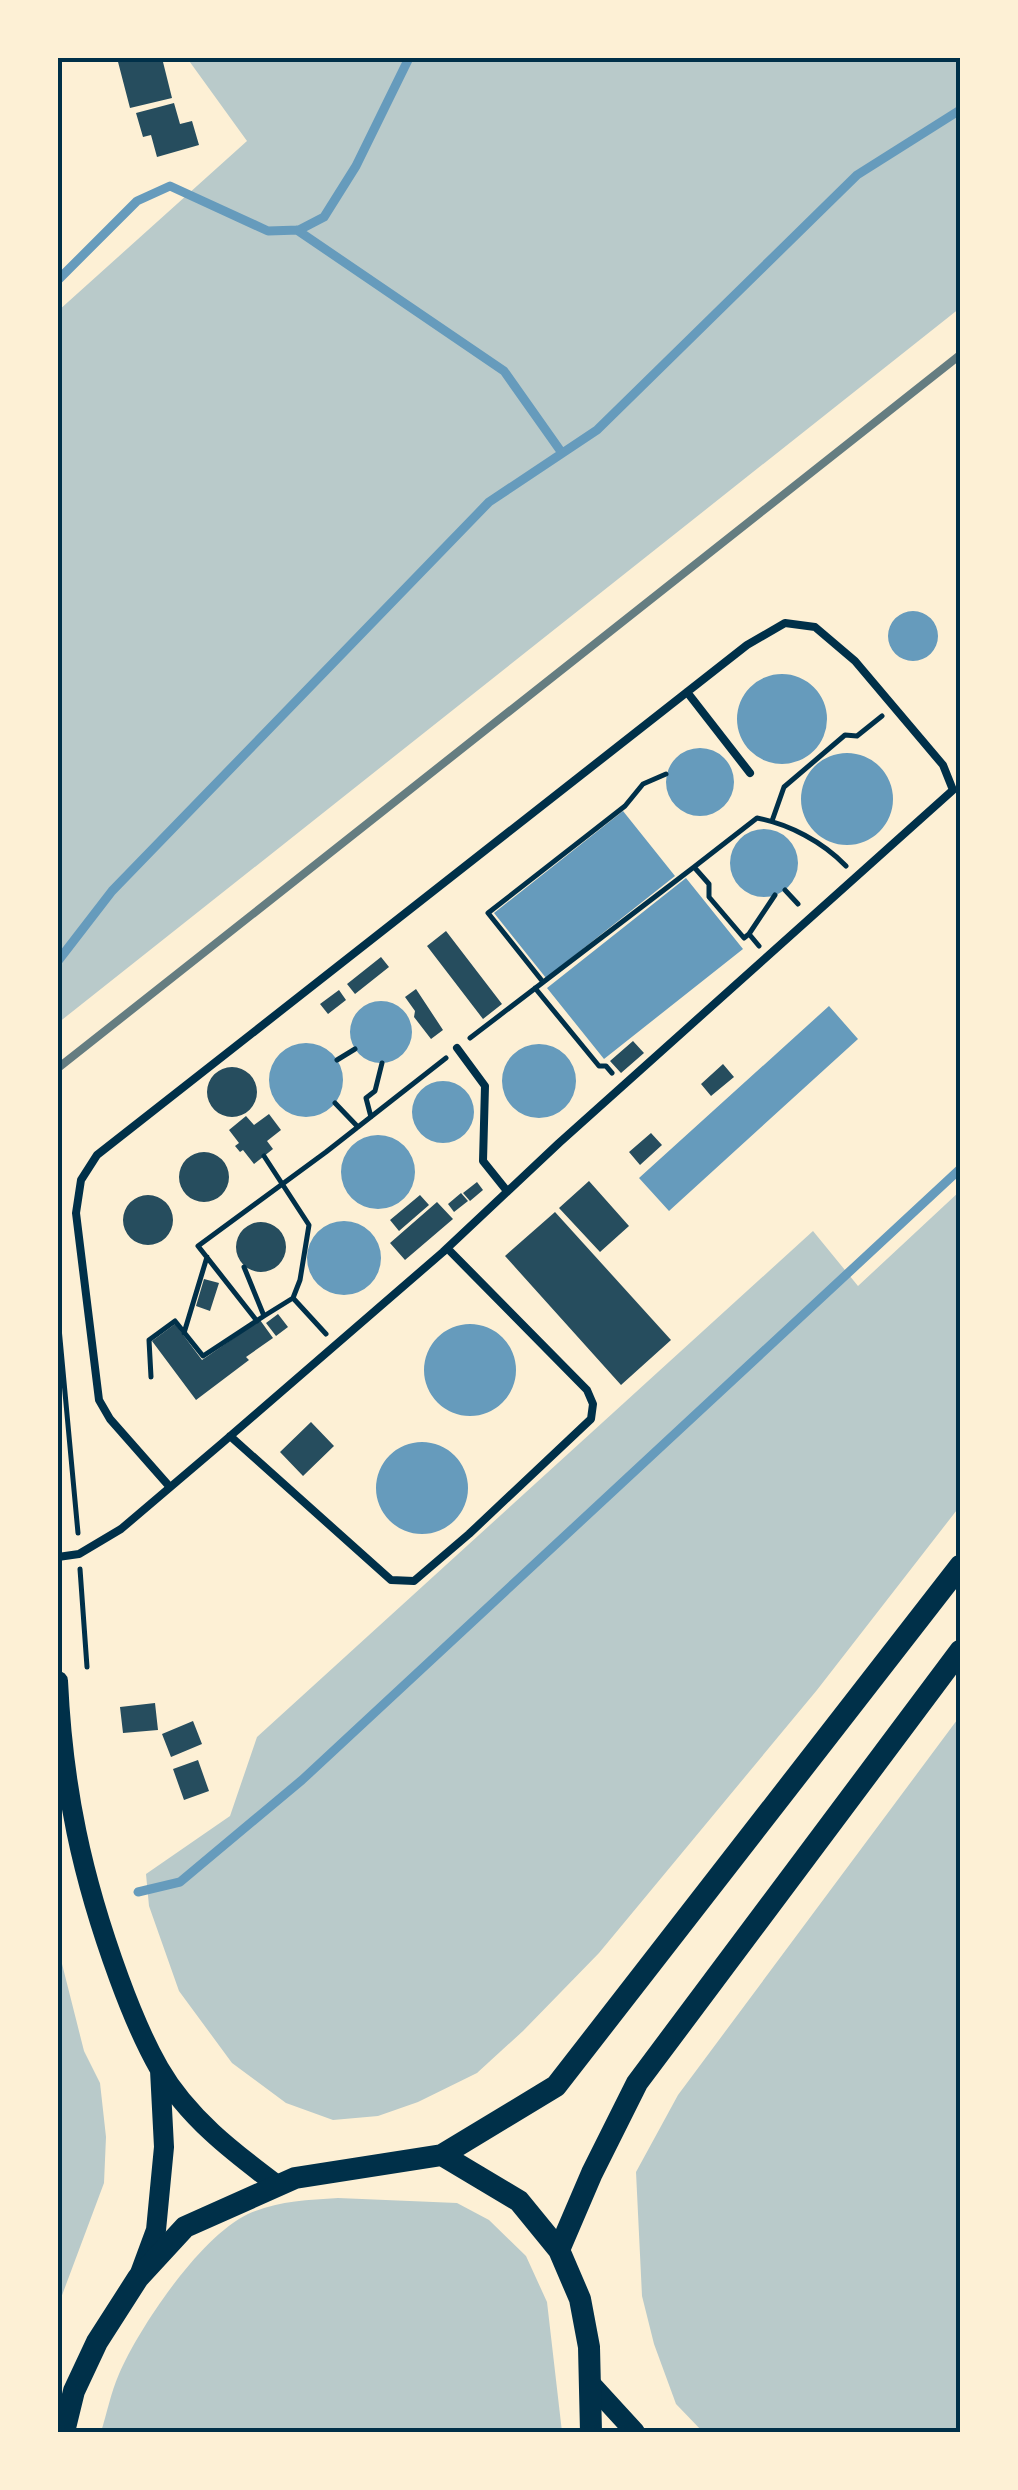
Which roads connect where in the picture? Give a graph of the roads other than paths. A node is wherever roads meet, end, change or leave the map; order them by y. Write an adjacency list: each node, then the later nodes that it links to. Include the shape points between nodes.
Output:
1 (687, 692): 2 (lane); 3 (lane, via 786,623 815,626 838,643); 8 (lane, via 96,1155 81,1180 76,1214 100,1400)
2 (750, 772)
3 (957, 786): 5 (lane)
4 (457, 1048): 5 (lane, via 486,1086 483,1161)
5 (506, 1191): 6 (lane)
6 (447, 1248): 7 (lane); 7 (lane, via 587,1390 593,1404 592,1418 469,1534 414,1580 392,1580)
7 (230, 1436): 8 (lane)
8 (168, 1486): 9 (lane, via 121,1529 79,1554)
9 (58, 1557)
10 (960, 1566): 14 (main road, via 556,2086)
11 (960, 1651): 16 (main road, via 637,2083)
12 (58, 1682): 13 (main road, via 74,1835 128,2003)
13 (160, 2070): 15 (main road, via 217,2139); 17 (main road, via 164,2147 158,2213)
14 (442, 2155): 15 (main road); 16 (main road, via 519,2201)
15 (277, 2185): 17 (main road, via 185,2227)
16 (559, 2250): 18 (main road, via 580,2299)
17 (138, 2278): 19 (main road, via 96,2342)
18 (591, 2384): 20 (main road); 21 (main road)
19 (64, 2432)
20 (591, 2432)
21 (635, 2432)

